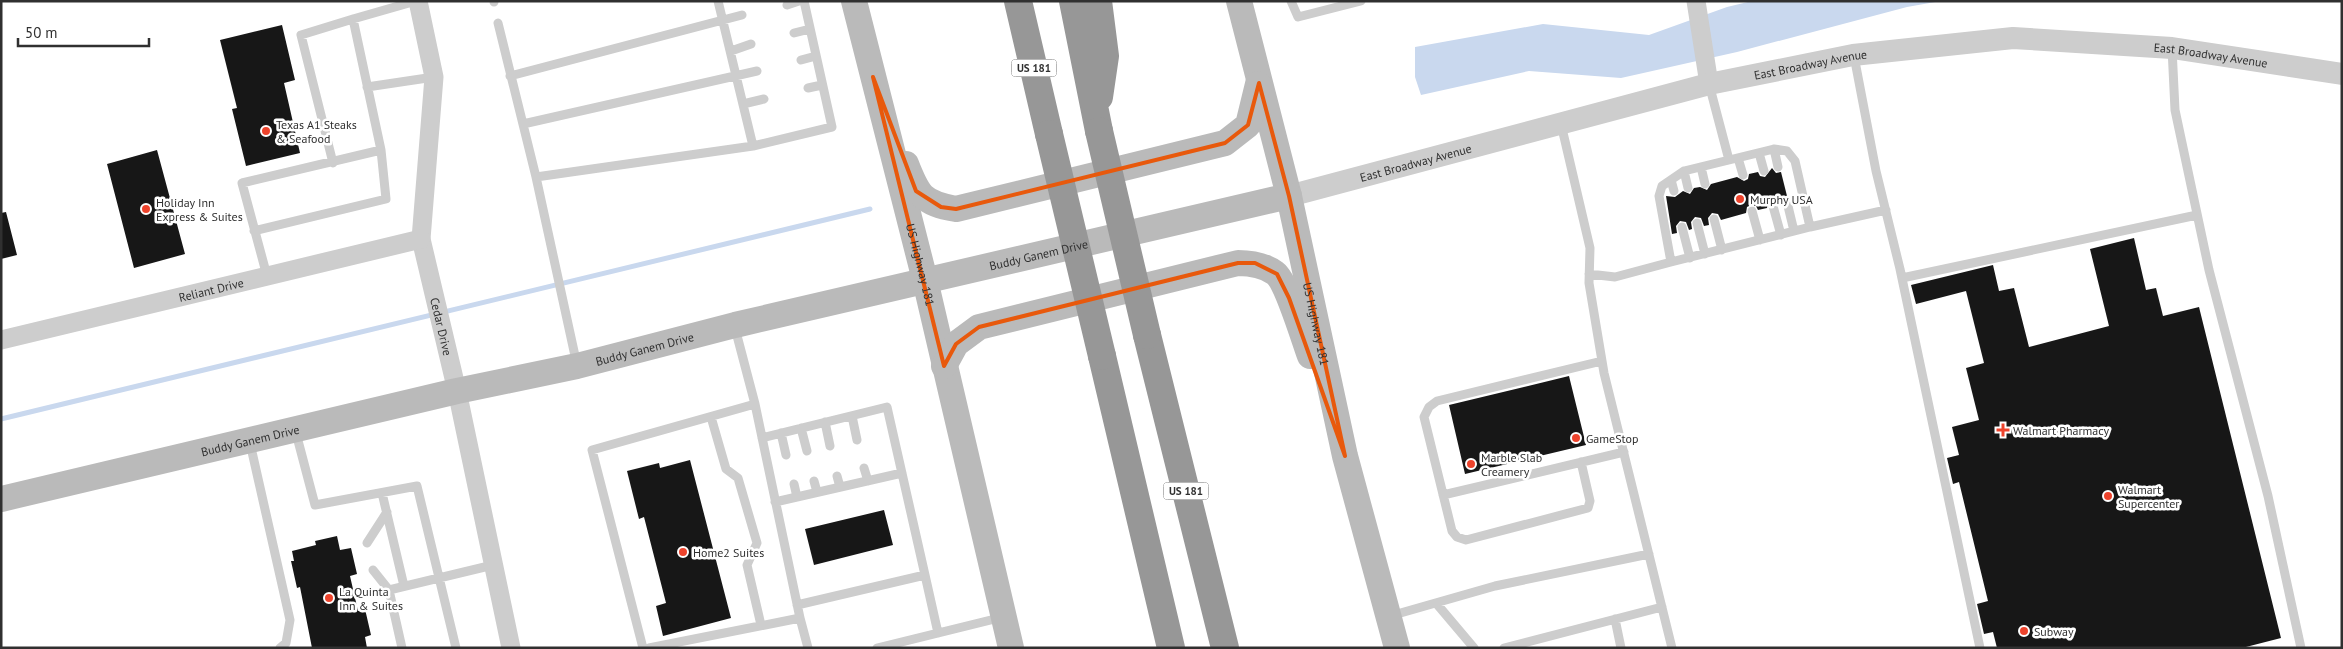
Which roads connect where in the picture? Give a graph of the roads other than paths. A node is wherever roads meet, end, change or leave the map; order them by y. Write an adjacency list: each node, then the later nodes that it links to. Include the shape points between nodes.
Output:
1 (417, 1): 16 (lane); 31 (street, Cedar Drive)
2 (718, 1): 17 (lane)
3 (799, 1): 13 (lane)
4 (804, 1): 19 (lane)
5 (854, 1): 32 (main road, US Highway 181)
6 (1018, 1): 145 (highway, US 181, bridge)
7 (1073, 1): 41 (highway, US 181)
8 (1098, 1): 41 (highway, via 1105,56)
9 (1239, 1): 33 (main road, US Highway 181)
10 (1291, 1): 12 (lane, via 1298,17)
11 (1361, 1): 12 (lane)
12 (1345, 3)
13 (787, 4)
14 (1697, 9): 34 (street)
15 (742, 14): 17 (lane)
16 (353, 19): 36 (lane); 48 (lane, via 301,35)
17 (722, 20): 23 (lane); 29 (lane)
18 (498, 23): 29 (lane)
19 (810, 29): 20 (lane); 25 (lane)
20 (794, 33)
21 (751, 44): 23 (lane)
22 (2172, 48): 24 (street, East Broadway Avenue, via 2013,38); 28 (street, East Broadway Avenue); 64 (lane, via 2174,110)
23 (730, 51): 30 (lane)
24 (1853, 55): 34 (street, East Broadway Avenue); 62 (lane)
25 (816, 56): 26 (lane); 35 (lane)
26 (801, 60)
27 (757, 71): 30 (lane)
28 (2342, 74)
29 (510, 76): 40 (lane)
30 (736, 76): 39 (lane); 40 (lane)
31 (434, 77): 36 (lane); 72 (street, Cedar Drive)
32 (873, 77): 33 (main road, via 916,191 929,201 956,209 1225,143 1248,125); 81 (main road, US Highway 181)
33 (1258, 83): 59 (main road, US Highway 181)
34 (1709, 84): 42 (street, East Broadway Avenue); 47 (lane)
35 (822, 85): 37 (lane); 43 (lane, via 832,127)
36 (368, 88): 45 (lane)
37 (808, 88)
38 (764, 99): 39 (lane)
39 (743, 104): 43 (lane)
40 (523, 124): 54 (lane)
41 (1098, 124): 146 (highway, US 181, bridge)
42 (1560, 124): 59 (street, East Broadway Avenue); 78 (lane, via 1590,248)
43 (754, 146): 54 (lane)
44 (1774, 149): 46 (lane); 50 (lane); 68 (lane, via 1787,152 1795,161)
45 (380, 150): 48 (lane); 69 (lane, via 386,199)
46 (1759, 153): 47 (lane); 52 (lane)
47 (1733, 159): 49 (lane); 53 (lane)
48 (333, 163): 69 (lane, via 242,183)
49 (1701, 167): 51 (lane); 56 (lane)
50 (1778, 167)
51 (1684, 171): 55 (lane); 57 (lane)
52 (1764, 171)
53 (1743, 175)
54 (536, 177): 85 (lane)
55 (1671, 180): 58 (lane); 77 (lane, via 1662,186 1659,196)
56 (1705, 184)
57 (1688, 188)
58 (1674, 192)
59 (1289, 196): 81 (main road, Buddy Ganem Drive); 102 (main road, US Highway 181)
60 (1787, 202): 70 (lane)
61 (1773, 206): 71 (lane)
62 (1886, 210): 68 (lane); 80 (lane)
63 (1752, 211): 73 (lane)
64 (2197, 215): 80 (lane); 153 (lane, via 2268,496)
65 (1714, 219): 74 (lane)
66 (1697, 223): 75 (lane)
67 (1682, 227): 76 (lane)
68 (1810, 227): 70 (lane)
69 (254, 231): 79 (lane)
70 (1794, 231): 71 (lane)
71 (1781, 235): 73 (lane)
72 (421, 239): 79 (street, Reliant Drive); 87 (street, Cedar Drive)
73 (1760, 240): 74 (lane)
74 (1722, 250): 75 (lane)
75 (1705, 254): 76 (lane)
76 (1690, 258): 77 (lane)
77 (1672, 262): 78 (lane, via 1615,277)
78 (1590, 274): 84 (lane)
79 (268, 276): 83 (street, Reliant Drive)
80 (1902, 278): 152 (lane)
81 (925, 280): 82 (main road, Buddy Ganem Drive); 86 (main road, US Highway 181)
82 (735, 325): 85 (main road, Buddy Ganem Drive); 88 (lane)
83 (1, 340)
84 (1602, 361): 100 (lane); 113 (lane, via 1437,401 1429,407 1424,417)
85 (577, 366): 87 (main road, Buddy Ganem Drive)
86 (944, 366): 102 (main road, via 956,344 979,327 1238,263 1255,263 1276,274 1289,298); 129 (main road, US Highway 181)
87 (457, 391): 93 (main road, Buddy Ganem Drive); 120 (street, Cedar Drive)
88 (755, 404): 90 (lane); 95 (lane)
89 (852, 416): 91 (lane); 97 (lane); 105 (lane, via 887,407)
90 (710, 417): 133 (lane, via 726,469 738,478 757,543 747,565); 140 (lane, via 592,450)
91 (825, 422): 92 (lane); 98 (lane)
92 (801, 428): 94 (lane); 99 (lane)
93 (295, 430): 96 (main road, Buddy Ganem Drive); 112 (lane, via 315,504)
94 (781, 433): 95 (lane); 101 (lane)
95 (762, 438): 116 (lane)
96 (250, 440): 115 (main road, Buddy Ganem Drive); 136 (lane, via 290,620 286,643)
97 (858, 440)
98 (830, 446)
99 (807, 451)
100 (1624, 452): 103 (lane); 119 (lane)
101 (786, 455)
102 (1345, 456): 130 (main road, US Highway 181)
103 (1581, 462): 113 (lane); 113 (lane, via 1590,502 1588,508 1466,540 1452,532)
104 (864, 468): 108 (lane)
105 (902, 473): 108 (lane); 122 (lane)
106 (838, 476): 110 (lane)
107 (814, 481): 111 (lane)
108 (868, 481): 110 (lane)
109 (794, 484): 114 (lane)
110 (840, 487): 111 (lane)
111 (817, 492): 114 (lane)
112 (382, 493): 117 (lane); 123 (lane, via 416,486)
113 (1443, 495)
114 (797, 497): 116 (lane)
115 (1, 499)
116 (775, 502): 127 (lane)
117 (387, 512): 118 (lane); 124 (lane)
118 (367, 543)
119 (1649, 554): 126 (lane, via 1495,586); 128 (lane)
120 (493, 565): 123 (lane); 139 (street, Cedar Drive)
121 (373, 570): 125 (lane)
122 (925, 575): 127 (lane); 134 (lane)
123 (440, 578): 124 (lane); 138 (lane)
124 (404, 586): 125 (lane)
125 (389, 590): 137 (lane)
126 (1436, 603): 130 (lane); 148 (lane)
127 (797, 606): 131 (lane)
128 (1662, 607): 132 (lane); 151 (lane)
129 (1004, 616): 134 (lane); 144 (main road, US Highway 181)
130 (1390, 616): 147 (main road, US Highway 181)
131 (800, 618): 133 (lane); 142 (lane)
132 (1615, 619): 149 (lane); 150 (lane)
133 (761, 625): 141 (lane)
134 (938, 633): 135 (lane)
135 (901, 645): 143 (lane)
136 (280, 648)
137 (402, 648)
138 (456, 648)
139 (511, 648)
140 (643, 648)
141 (649, 648)
142 (808, 648)
143 (877, 648)
144 (1011, 648)
145 (1171, 648)
146 (1225, 648)
147 (1397, 648)
148 (1474, 648)
149 (1504, 648)
150 (1622, 648)
151 (1672, 648)
152 (1980, 648)
153 (2301, 648)

